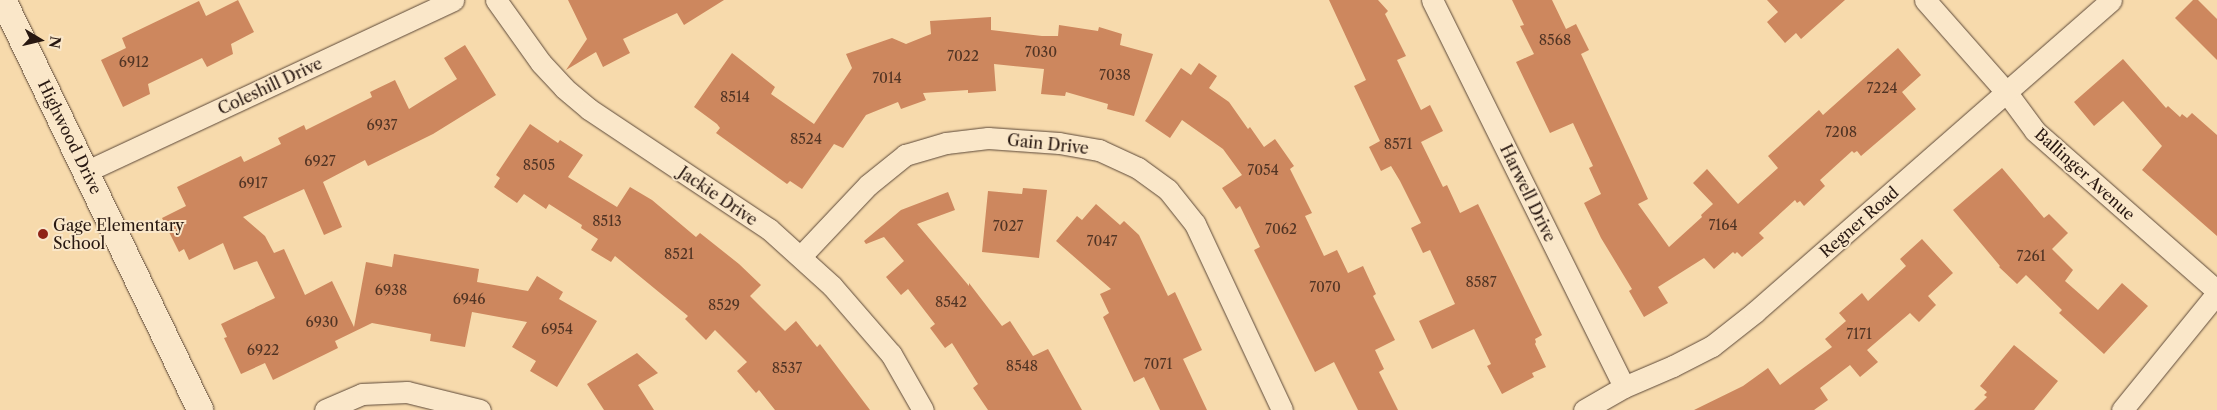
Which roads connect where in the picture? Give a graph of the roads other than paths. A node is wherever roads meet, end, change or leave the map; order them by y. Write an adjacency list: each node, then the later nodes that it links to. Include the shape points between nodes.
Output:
1 (3, 0): 8 (street, Highwood Drive)
2 (453, 0): 8 (street, Coleshill Drive)
3 (496, 0): 9 (street, Jackie Drive, via 541,63 564,88 769,230)
4 (1432, 0): 11 (street, Harwell Drive)
5 (1926, 0): 7 (street, Ballinger Avenue)
6 (2111, 0): 7 (street, Regner Road)
7 (2007, 93): 10 (street, Ballinger Avenue, via 2035,131); 11 (street, Regner Road, via 1712,346)
8 (87, 172): 12 (street, Highwood Drive)
9 (800, 256): 15 (street, Jackie Drive, via 832,286 891,354); 16 (street, Gain Drive, via 868,185 905,155 946,143 988,138 1059,143 1099,150 1138,168 1168,190 1195,224)
10 (2217, 292): 18 (street)
11 (1624, 386): 17 (street, Regner Road)
12 (200, 410)
13 (325, 410): 14 (street, via 362,394 407,392)
14 (480, 410)
15 (923, 410)
16 (1282, 410)
17 (1584, 410)
18 (2122, 410)

